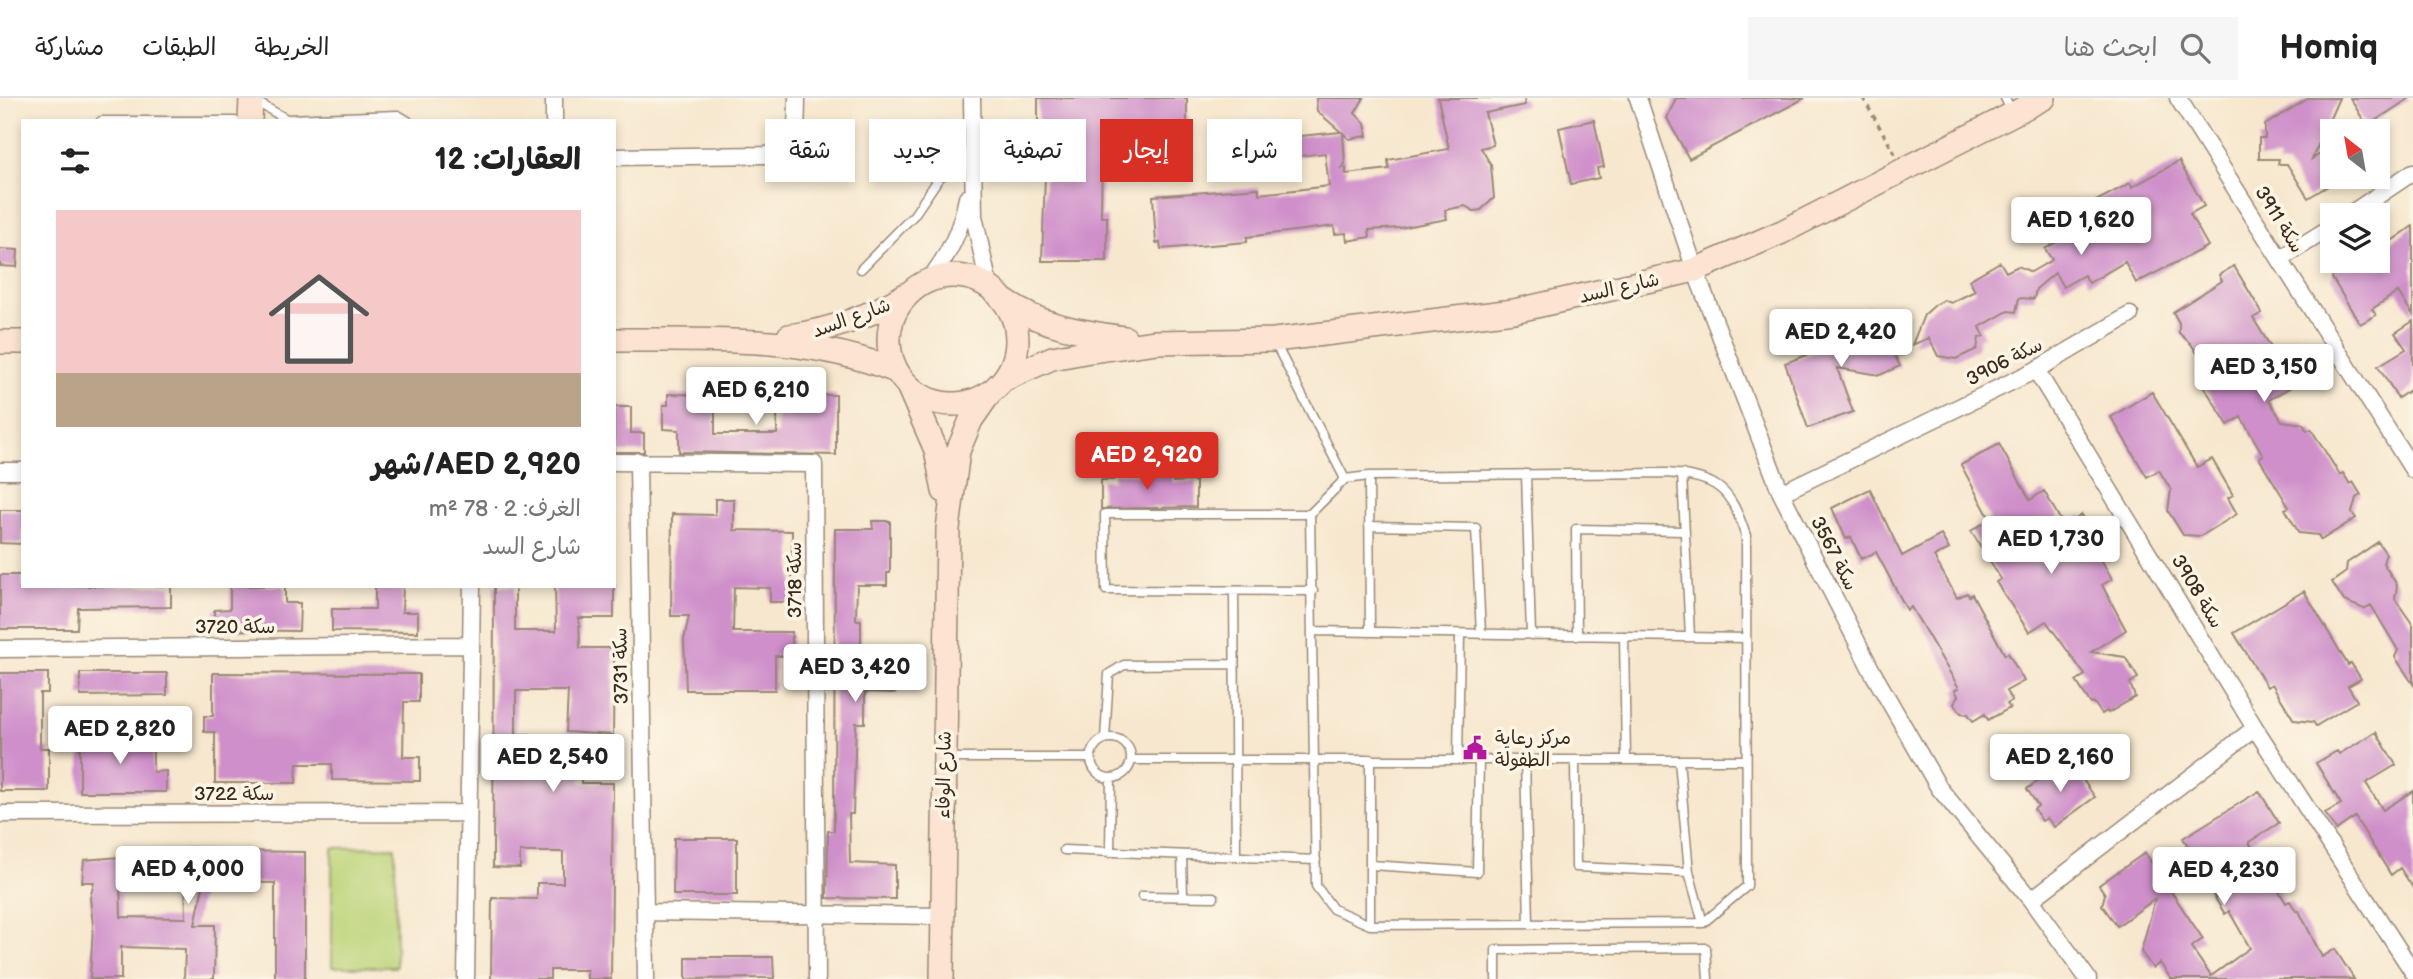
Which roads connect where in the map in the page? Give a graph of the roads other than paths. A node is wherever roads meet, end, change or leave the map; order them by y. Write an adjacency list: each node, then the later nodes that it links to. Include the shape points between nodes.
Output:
1 (251, 98): 9 (street); 10 (lane)
2 (554, 98): 13 (street)
3 (797, 98): 14 (street, via 795,134 782,151)
4 (972, 98): 15 (street)
5 (2044, 98): 8 (street, شارع السد)
6 (2178, 98): 19 (street, سكة 3911)
7 (1640, 99): 21 (street, سكة 3567)
8 (2009, 106): 21 (street, شارع السد, via 1905,170)
9 (250, 119)
10 (287, 119)
11 (311, 119): 12 (lane, via 398,115)
12 (405, 119)
13 (554, 119)
14 (616, 157)
15 (972, 162): 20 (lane, via 939,177 914,215); 22 (street, via 956,237 945,261); 23 (street, via 977,240)
16 (2413, 172): 17 (street)
17 (2367, 203)
18 (2320, 234): 19 (street)
19 (2280, 259): 36 (street, سكة 3911)
20 (861, 269)
21 (1695, 270): 26 (street, شارع السد, via 1514,311); 43 (street, سكة 3567)
22 (919, 286): 23 (street, via 949,276 970,277); 29 (street, شارع السد, via 889,305 828,329); 32 (street, via 897,309 890,329 889,350)
23 (997, 293): 30 (street, شارع السد, via 1030,315 1065,328); 33 (street, via 1015,319 1018,340 1015,360)
24 (2130, 315): 31 (street, سكة 3906)
25 (616, 340): 29 (street, شارع السد)
26 (1274, 340): 30 (street, شارع السد); 42 (lane)
27 (0, 342): 28 (street)
28 (21, 342)
29 (748, 342): 32 (street, شارع السد, via 851,354)
30 (1156, 342): 33 (street, شارع السد, via 1052,358)
31 (2036, 370): 43 (street, سكة 3906); 63 (street, سكة 3908)
32 (902, 379): 33 (street, via 927,399 948,405 969,403); 46 (street, شارع الوفاء, via 936,450)
33 (997, 387): 46 (street, شارع الوفاء, via 971,420 958,451)
34 (638, 461): 35 (street, سكة 3718); 92 (street, سكة 3731); 93 (street, سكة 3718, via 814,464)
35 (616, 462)
36 (2413, 470)
37 (0, 471): 38 (street)
38 (21, 471)
39 (1526, 474): 40 (lane); 41 (lane); 55 (lane)
40 (1682, 474): 47 (lane); 59 (lane, via 1718,486 1736,505 1746,536)
41 (1369, 476): 42 (lane); 45 (lane)
42 (1345, 479): 44 (lane)
43 (1781, 493): 91 (street, سكة 3567, via 1873,673 1939,788)
44 (1310, 513): 49 (lane, via 1105,514 1106,590); 50 (lane)
45 (1369, 526): 52 (lane); 54 (lane, via 1476,528)
46 (948, 529): 65 (street, شارع الوفاء)
47 (1685, 531): 56 (lane, via 1577,529); 58 (lane)
48 (472, 588): 60 (street)
49 (1234, 591): 50 (lane); 62 (lane)
50 (1313, 591): 51 (lane)
51 (1313, 631): 52 (lane); 68 (lane)
52 (1370, 632): 53 (lane)
53 (1460, 634): 54 (lane); 70 (lane)
54 (1481, 634): 55 (lane)
55 (1531, 635): 56 (lane)
56 (1577, 636): 57 (lane)
57 (1623, 636): 58 (lane); 75 (lane)
58 (1690, 638): 59 (lane)
59 (1746, 638): 77 (lane)
60 (470, 645): 61 (street, سكة 3720); 79 (street)
61 (0, 649)
62 (1234, 664): 64 (lane, via 1124,665 1109,674); 67 (lane)
63 (2255, 728): 91 (street); 98 (street, سكة 3908)
64 (1105, 739): 66 (lane, via 1092,750); 73 (lane, via 1121,740)
65 (943, 758): 66 (lane); 94 (street, شارع الوفاء)
66 (1091, 758): 78 (lane, via 1093,768)
67 (1234, 758): 68 (lane); 73 (lane); 84 (lane)
68 (1314, 759): 69 (lane); 85 (lane)
69 (1370, 759): 70 (lane); 86 (lane)
70 (1458, 759): 71 (lane)
71 (1479, 759): 72 (lane); 86 (lane, via 1477,872)
72 (1525, 759): 74 (lane); 96 (lane)
73 (1131, 760): 78 (lane, via 1127,769)
74 (1575, 760): 75 (lane); 87 (lane, via 1576,867)
75 (1626, 760): 76 (lane)
76 (1679, 760): 77 (lane); 87 (lane)
77 (1746, 760): 95 (lane, via 1747,886)
78 (1111, 778): 82 (lane)
79 (467, 813): 80 (street, سكة 3722); 99 (street)
80 (0, 814)
81 (1063, 850): 82 (lane)
82 (1110, 852): 83 (lane)
83 (1182, 855): 84 (lane); 89 (lane)
84 (1236, 857): 85 (lane)
85 (1316, 860): 97 (lane, via 1316,886 1333,909)
86 (1371, 865): 97 (lane)
87 (1689, 872): 95 (lane)
88 (1142, 896): 89 (lane)
89 (1184, 896): 90 (lane)
90 (1214, 897)
91 (2031, 900): 105 (street, سكة 3567)
92 (645, 912): 93 (street); 100 (street, سكة 3731)
93 (817, 915): 94 (street); 101 (street, سكة 3718)
94 (942, 916): 102 (street, شارع الوفاء)
95 (1703, 923): 96 (lane)
96 (1529, 924): 97 (lane)
97 (1370, 925)
98 (2413, 972)
99 (466, 979)
100 (646, 979)
101 (817, 979)
102 (942, 979)
103 (1496, 979): 104 (lane, via 1496,950 1706,948)
104 (1708, 979)
105 (2088, 979)

